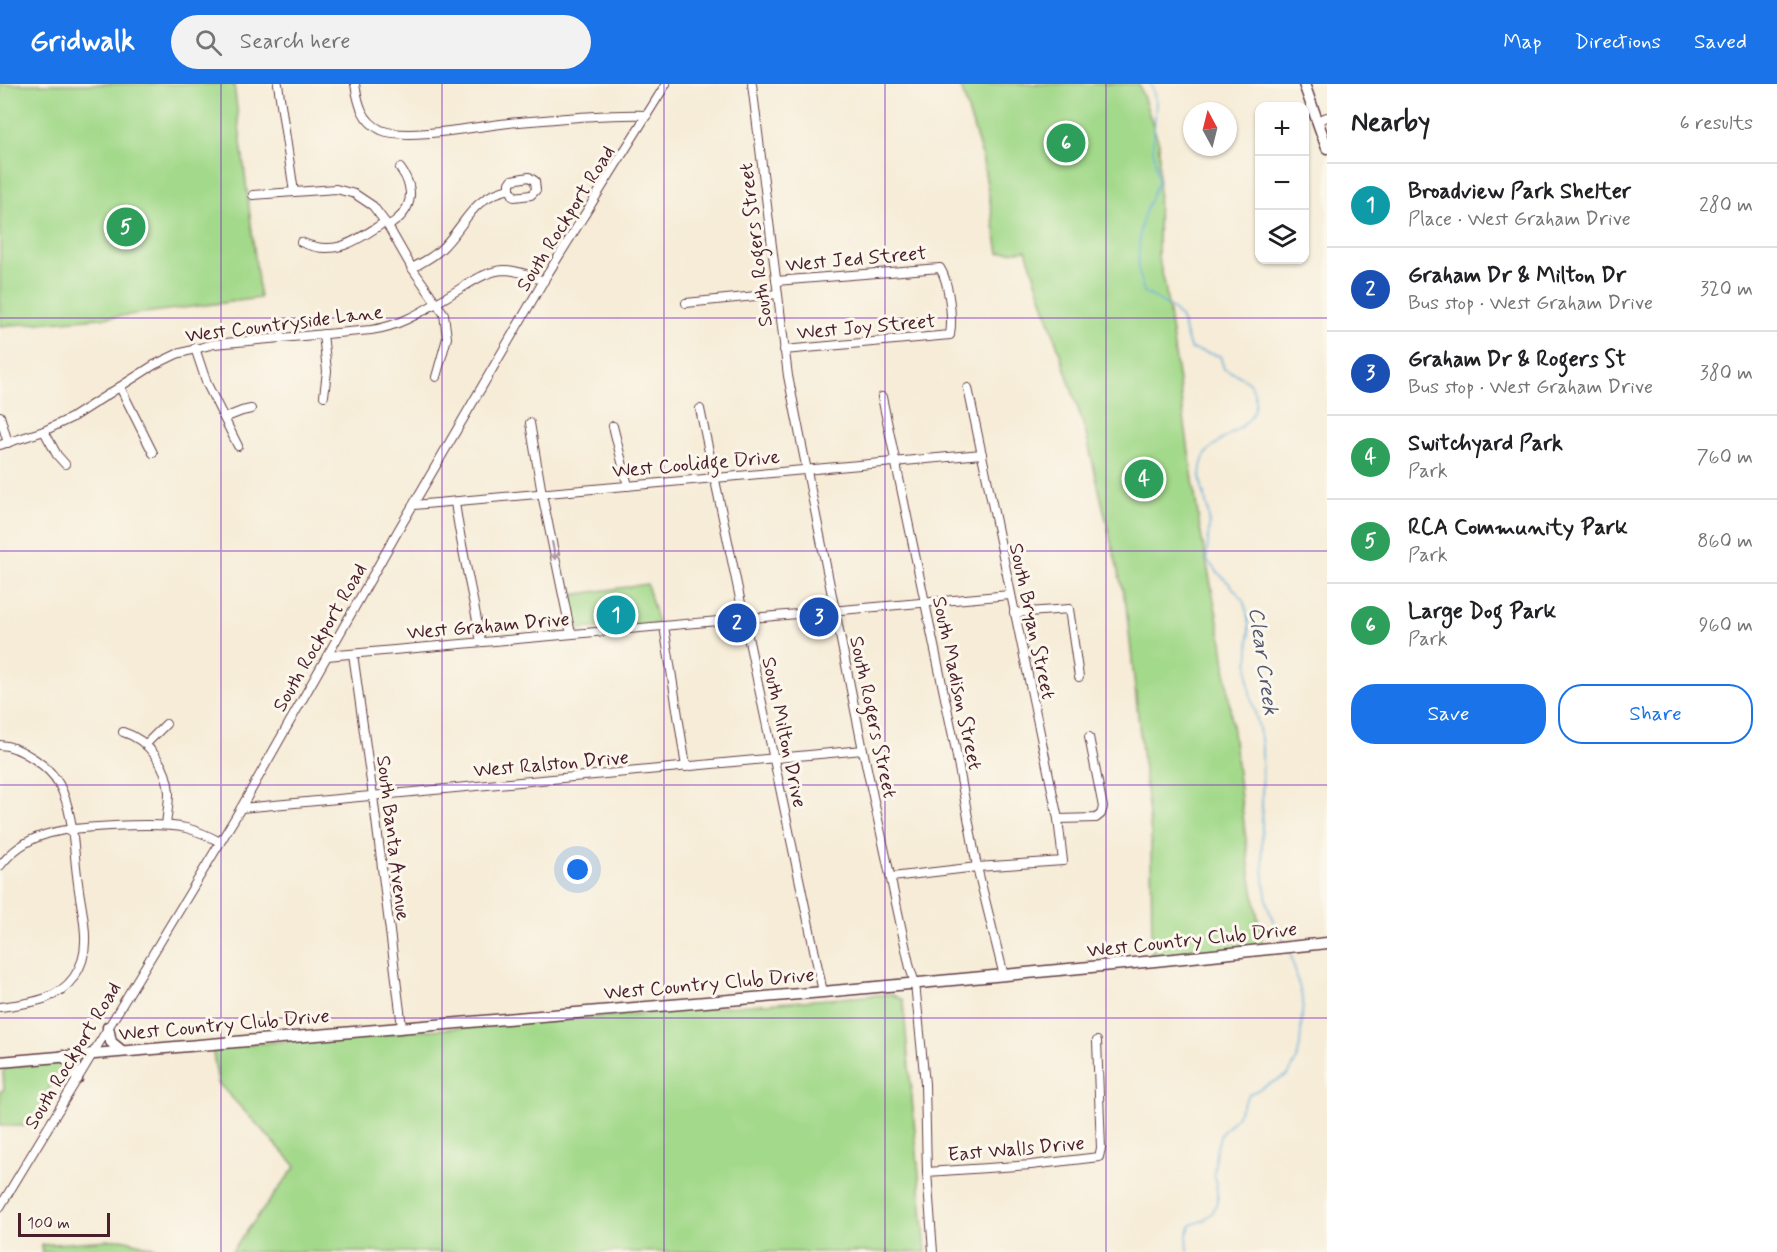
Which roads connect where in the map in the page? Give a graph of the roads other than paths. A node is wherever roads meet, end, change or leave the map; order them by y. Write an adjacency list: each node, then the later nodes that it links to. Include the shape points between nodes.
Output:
1 (278, 84): 11 (street)
2 (355, 84): 6 (street, via 363,113 372,124 390,133)
3 (666, 84): 6 (street, South Rockport Road)
4 (752, 84): 17 (street, South Rogers Street)
5 (1304, 84): 7 (main road)
6 (647, 115): 16 (street, South Rockport Road)
7 (1322, 119): 8 (main road)
8 (1327, 148)
9 (400, 168): 13 (street, via 408,182 410,200 403,214)
10 (510, 189): 15 (street, via 480,201 440,251)
11 (294, 192): 12 (street); 13 (street, via 350,191 367,201)
12 (253, 195)
13 (386, 224): 14 (street, via 333,249 316,249); 15 (street)
14 (301, 242)
15 (412, 268): 19 (street)
16 (544, 281): 19 (street, West Countryside Lane, via 515,271 495,271); 48 (street, South Rockport Road)
17 (776, 281): 18 (street, South Rogers Street); 22 (street, West Jed Street, via 940,268 947,286)
18 (777, 294): 20 (street); 24 (street, South Rogers Street)
19 (436, 303): 21 (street, West Countryside Lane, via 392,327); 25 (street, via 444,314 448,332)
20 (686, 303)
21 (324, 334): 23 (street, West Countryside Lane); 28 (street)
22 (950, 335): 24 (street, West Joy Street)
23 (195, 348): 26 (street, West Countryside Lane, via 154,365); 33 (street)
24 (784, 350): 43 (street, South Rogers Street)
25 (436, 377)
26 (120, 387): 36 (street, West Countryside Lane); 39 (street)
27 (968, 388): 40 (street, South Bryan Street)
28 (324, 396)
29 (882, 397): 41 (street, South Madison Street)
30 (251, 409): 33 (street)
31 (700, 409): 44 (street, South Milton Drive)
32 (0, 416): 37 (street)
33 (224, 418): 38 (street)
34 (530, 423): 46 (street)
35 (614, 426): 45 (street)
36 (44, 431): 37 (street, West Countryside Lane); 42 (street)
37 (4, 444)
38 (238, 446)
39 (153, 453)
40 (982, 454): 41 (street, West Coolidge Drive); 49 (street, South Bryan Street)
41 (896, 460): 43 (street, West Coolidge Drive); 50 (street, South Madison Street)
42 (65, 464)
43 (806, 470): 44 (street, West Coolidge Drive); 51 (street, South Rogers Street)
44 (715, 479): 45 (street, West Coolidge Drive); 53 (street, South Milton Drive)
45 (628, 486): 46 (street, West Coolidge Drive)
46 (542, 494): 47 (street, West Coolidge Drive); 55 (street, one-way to 55)
47 (455, 501): 48 (street, West Coolidge Drive); 56 (street)
48 (414, 505): 58 (street, South Rockport Road)
49 (1010, 595): 50 (street, West Graham Drive); 52 (street, South Bryan Street)
50 (925, 603): 51 (street, West Graham Drive); 75 (street, South Madison Street)
51 (835, 611): 53 (street, West Graham Drive); 65 (street, South Rogers Street)
52 (1014, 614): 59 (street, via 1069,609); 70 (street, South Bryan Street)
53 (744, 619): 54 (street, West Graham Drive); 66 (street, South Milton Drive)
54 (664, 626): 55 (street, West Graham Drive); 67 (street)
55 (571, 634): 56 (street, West Graham Drive)
56 (481, 642): 57 (street, West Graham Drive)
57 (352, 654): 58 (street, West Graham Drive); 68 (street, South Banta Avenue)
58 (327, 656): 69 (street, South Rockport Road)
59 (1079, 677)
60 (166, 724): 63 (street)
61 (123, 732): 63 (street)
62 (1089, 736): 70 (street, via 1103,807 1101,814 1096,818)
63 (146, 744): 71 (street, via 159,761 167,782)
64 (0, 745): 72 (street, via 35,759 58,782)
65 (863, 750): 66 (street, West Ralston Drive); 76 (street, South Rogers Street)
66 (774, 759): 67 (street, West Ralston Drive); 80 (street, South Milton Drive)
67 (686, 767): 68 (street, West Ralston Drive)
68 (373, 796): 69 (street, West Ralston Drive); 83 (street, South Banta Avenue)
69 (241, 808): 73 (street, South Rockport Road)
70 (1058, 819): 75 (street, South Bryan Street, via 1063,861)
71 (166, 825): 72 (street); 73 (street, via 196,831)
72 (72, 830): 74 (street, via 37,837); 81 (street, via 85,932 79,968 69,983 53,995 37,1002)
73 (220, 842): 82 (street, South Rockport Road)
74 (0, 866)
75 (977, 867): 76 (street); 78 (street, South Madison Street)
76 (892, 877): 79 (street, South Rogers Street)
77 (1327, 943): 78 (main road, West Country Club Drive)
78 (1004, 976): 79 (main road, West Country Club Drive)
79 (915, 983): 80 (main road, West Country Club Drive); 90 (street, South Rogers Street, via 925,1084)
80 (823, 992): 83 (main road, West Country Club Drive)
81 (0, 1007)
82 (108, 1027): 85 (main road, via 111,1042); 86 (street, South Rockport Road)
83 (402, 1027): 85 (main road, West Country Club Drive)
84 (1097, 1041): 90 (street, East Walls Drive, via 1099,1157)
85 (122, 1051): 86 (main road, West Country Club Drive)
86 (93, 1054): 87 (main road, West Country Club Drive); 89 (street, South Rockport Road)
87 (63, 1056): 88 (main road, West Country Club Drive); 89 (main road, via 72,1064)
88 (0, 1062)
89 (77, 1079): 91 (street, South Rockport Road)
90 (927, 1172): 92 (street, South Rogers Street)
91 (0, 1207)
92 (933, 1252)

